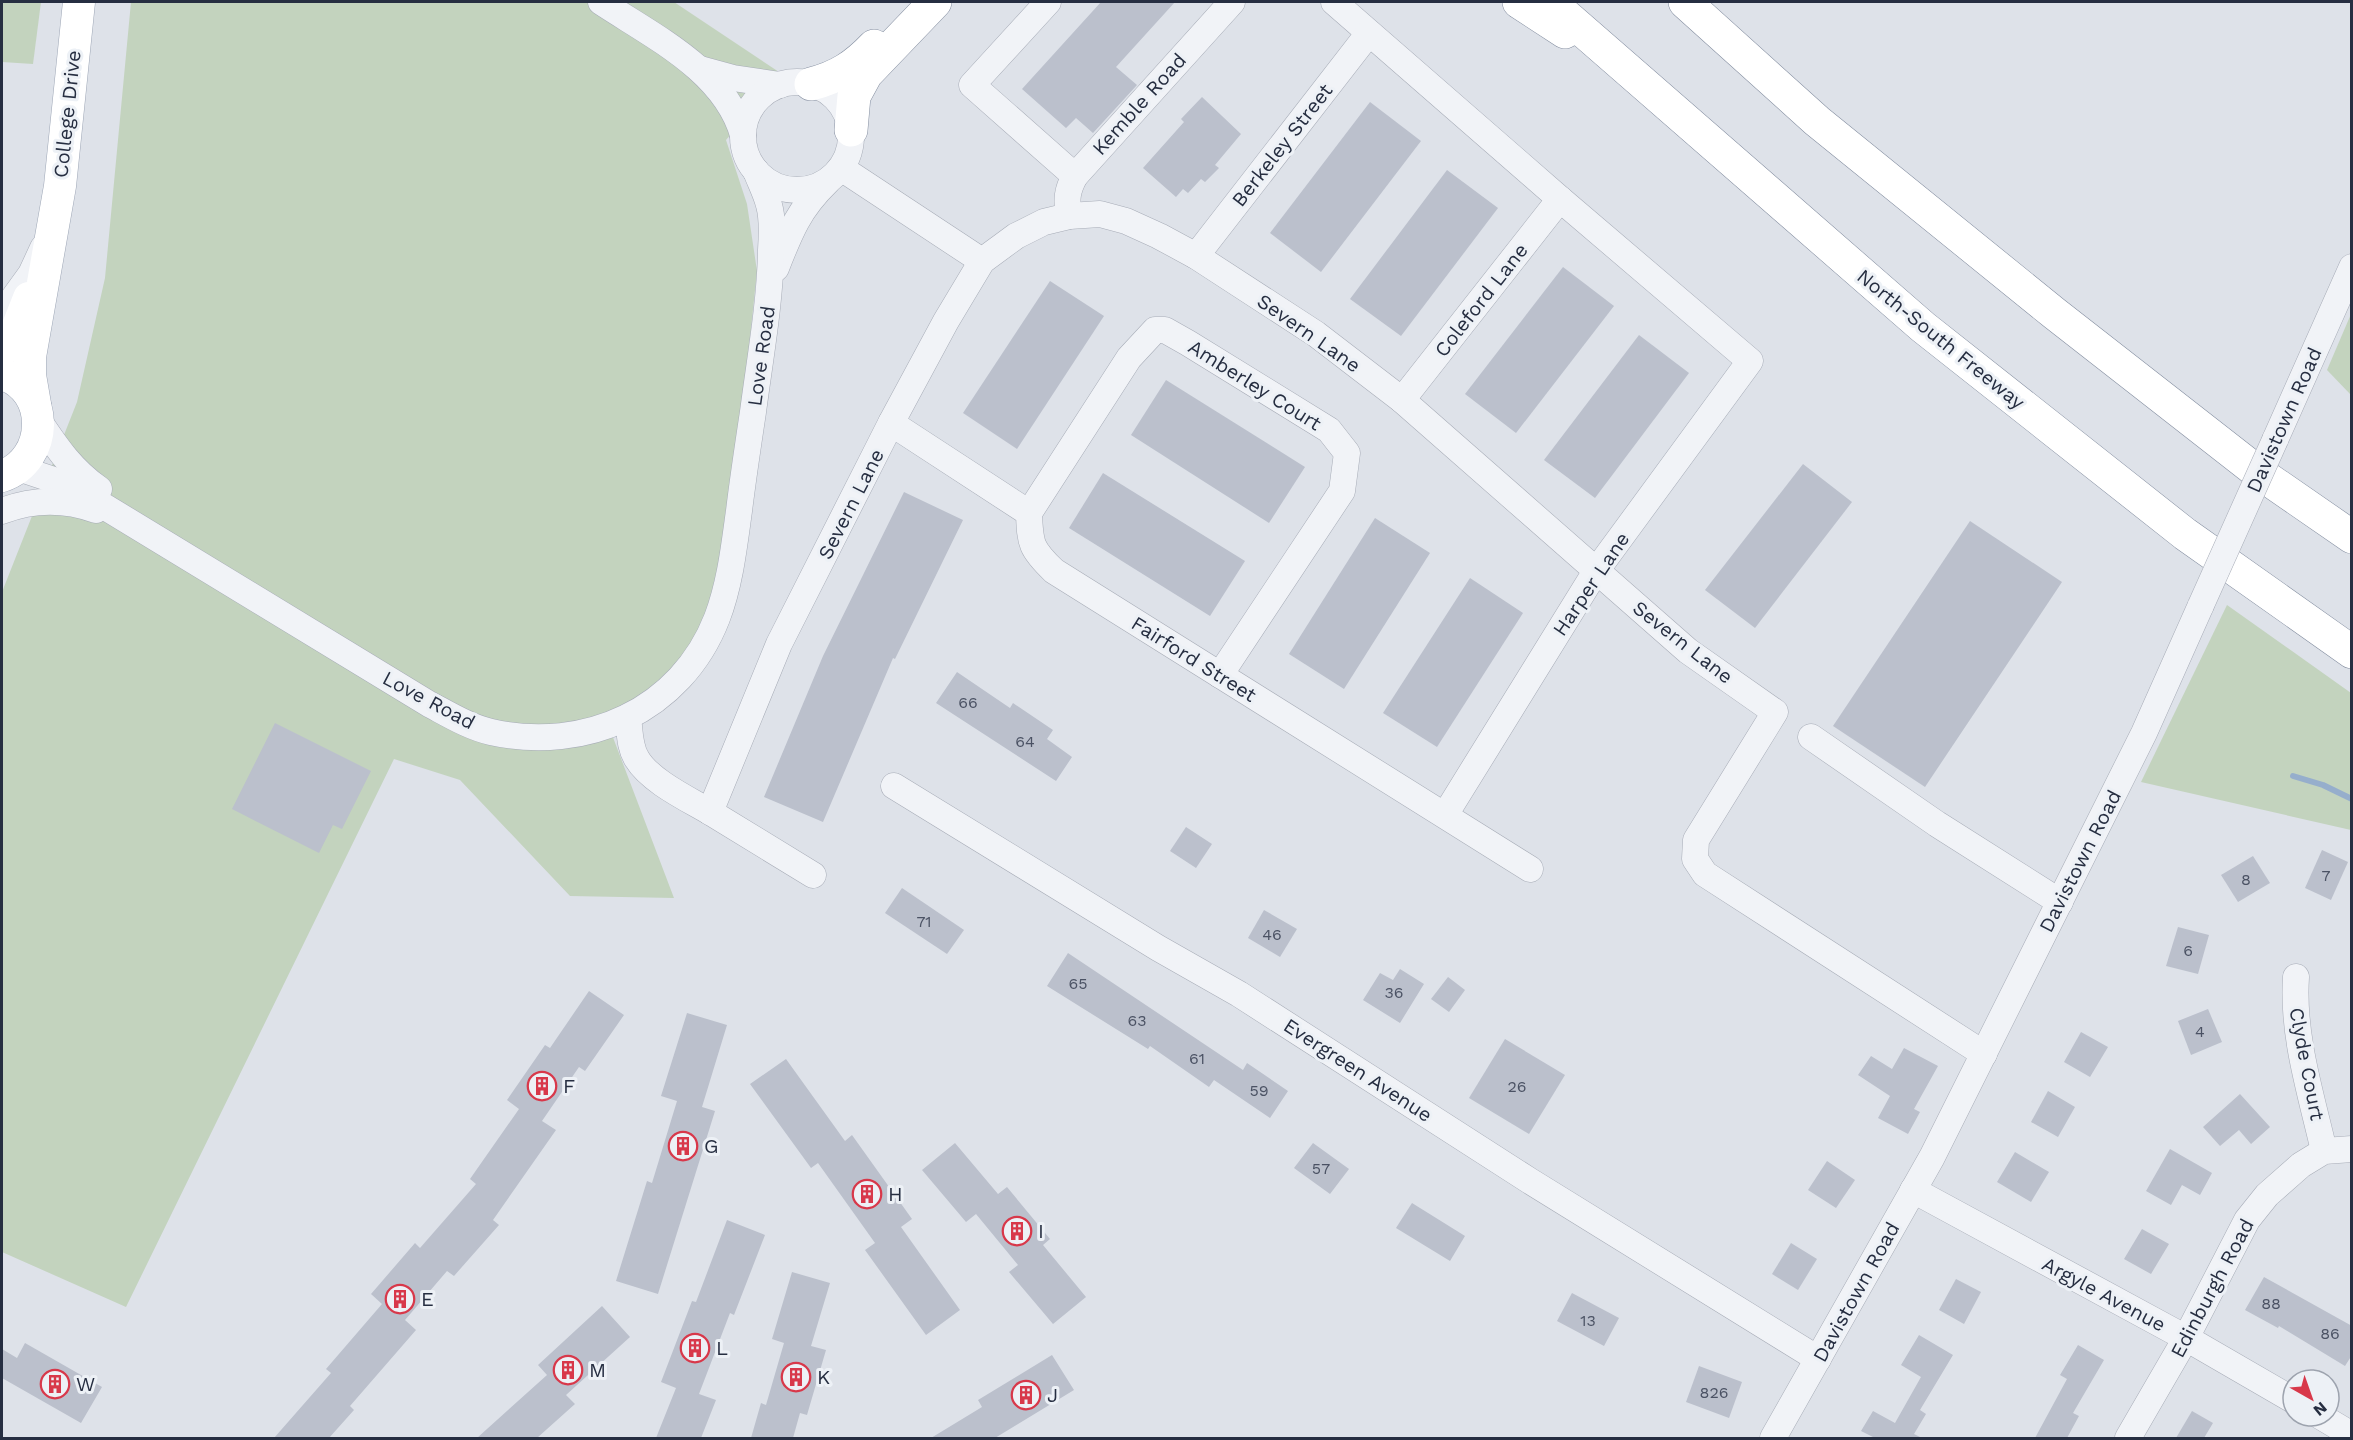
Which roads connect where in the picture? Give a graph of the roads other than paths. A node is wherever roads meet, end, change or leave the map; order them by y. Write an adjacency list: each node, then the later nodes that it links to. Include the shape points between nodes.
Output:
1 (79, 2): 22 (main road, College Drive)
2 (601, 2): 12 (street)
3 (917, 2): 14 (highway, via 853,66 830,79)
4 (935, 2): 15 (highway, via 866,74 854,96)
5 (1048, 2): 19 (street, via 972,85)
6 (1232, 2): 19 (street, Kemble Road)
7 (1334, 2): 11 (street)
8 (1519, 2): 13 (highway)
9 (1550, 2): 13 (highway, North-South Freeway)
10 (1685, 2): 36 (highway, via 1817,121 2036,298 2255,470)
11 (1369, 33): 20 (street); 23 (street, Berkeley Street)
12 (700, 69): 14 (street, via 755,83); 16 (street, via 733,108)
13 (1642, 83): 39 (highway, North-South Freeway, via 1923,327 2185,534)
14 (795, 85): 15 (street, via 824,89 845,111); 16 (street, via 765,93 751,109)
15 (851, 130): 18 (street, via 849,152)
16 (743, 135): 17 (street, via 746,154)
17 (756, 171): 18 (street, via 776,186 795,190 817,187); 26 (street, Love Road, via 769,204)
18 (836, 174): 24 (street); 26 (street, Love Road, via 804,206)
19 (1075, 176): 21 (street, Kemble Road, via 1067,189)
20 (1560, 200): 30 (street, Coleford Lane); 38 (street, Harper Lane, via 1750,361)
21 (1069, 216): 23 (street, Severn Lane, via 1100,214 1126,221); 24 (street, Severn Lane, via 1035,226)
22 (54, 226): 27 (street, via 31,274); 28 (main road, College Drive, via 16,331); 31 (main road, College Drive, via 30,357)
23 (1196, 256): 30 (street, Severn Lane, via 1316,334)
24 (982, 261): 32 (street, Severn Lane)
25 (2352, 267): 48 (street, Davistown Road, bridge, via 2144,733)
26 (771, 282): 41 (street, Love Road, via 732,561 717,617 699,651 672,685)
27 (2, 314)
28 (2, 351)
29 (2, 374): 31 (main road, via 19,383)
30 (1402, 400): 38 (street, Severn Lane)
31 (37, 412): 33 (main road, via 35,446); 37 (street, Love Road, via 80,476)
32 (891, 423): 35 (street); 44 (street, Severn Lane, via 779,644)
33 (7, 473): 37 (street, Love Road, via 69,485)
34 (2, 511): 37 (street, via 49,501 83,505)
35 (1029, 513): 40 (street, Fairford Street, via 1030,540 1038,556 1054,571); 40 (street, Amberley Court, via 1129,358 1155,330 1166,330 1329,430 1347,453 1342,491)
36 (2352, 537)
37 (180, 551): 41 (street, Love Road, via 465,723 535,738 577,735)
38 (1596, 571): 45 (street, Harper Lane); 50 (street, Severn Lane, via 1688,651 1775,712 1696,840 1695,859 1705,874)
39 (2352, 652)
40 (1220, 675): 45 (street, Fairford Street)
41 (628, 717): 44 (street, via 637,760 661,782)
42 (1811, 737): 48 (street)
43 (894, 786): 55 (street, Evergreen Avenue, via 1239,994 1530,1181)
44 (710, 812): 47 (street)
45 (1445, 815): 46 (street, Fairford Street)
46 (1530, 869)
47 (813, 875)
48 (2060, 902): 50 (street, Davistown Road)
49 (2296, 977): 52 (street, Clyde Court, via 2296,1030)
50 (1984, 1054): 53 (street, Davistown Road)
51 (2352, 1149): 52 (street, Edinburgh Road)
52 (2324, 1151): 54 (street, Edinburgh Road, via 2267,1195 2247,1220)
53 (1913, 1190): 54 (street, Argyle Avenue); 55 (street, Davistown Road)
54 (2186, 1338): 56 (street, Argyle Avenue); 58 (street, Edinburgh Road)
55 (1818, 1359): 57 (street, Davistown Road)
56 (2281, 1393)
57 (1773, 1438)
58 (2128, 1438)

